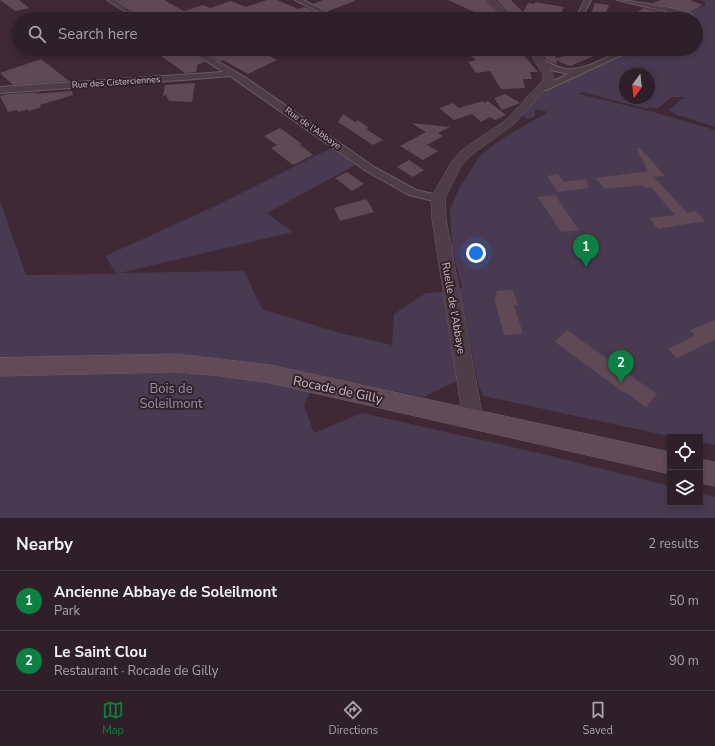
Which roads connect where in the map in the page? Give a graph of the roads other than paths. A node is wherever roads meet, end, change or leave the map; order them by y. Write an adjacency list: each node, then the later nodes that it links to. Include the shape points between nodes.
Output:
1 (110, 0): 6 (street)
2 (298, 0): 7 (street)
3 (490, 0): 8 (street)
4 (588, 0): 9 (street)
5 (620, 0): 10 (street)
6 (130, 12)
7 (324, 12)
8 (502, 12)
9 (582, 12)
10 (675, 12)
11 (204, 56): 16 (street, Rue de l'Abbaye)
12 (537, 56): 14 (street)
13 (615, 56): 15 (street)
14 (541, 62): 15 (street, via 562,72); 17 (street, via 548,75 548,81)
15 (583, 70): 17 (street)
16 (232, 73): 18 (street, Rue des Cisterciennes); 19 (street, Rue de l'Abbaye, via 370,169 413,193)
17 (543, 88): 19 (street, via 510,122 466,153 456,164)
18 (0, 90)
19 (438, 198): 21 (street, Ruelle de l'Abbaye, via 439,220)
20 (0, 367): 21 (main road, Rocade de Gilly, via 177,363 221,367 270,374)
21 (473, 419): 22 (main road, Rocade de Gilly)
22 (667, 462)
23 (703, 472): 24 (main road)
24 (715, 474)

